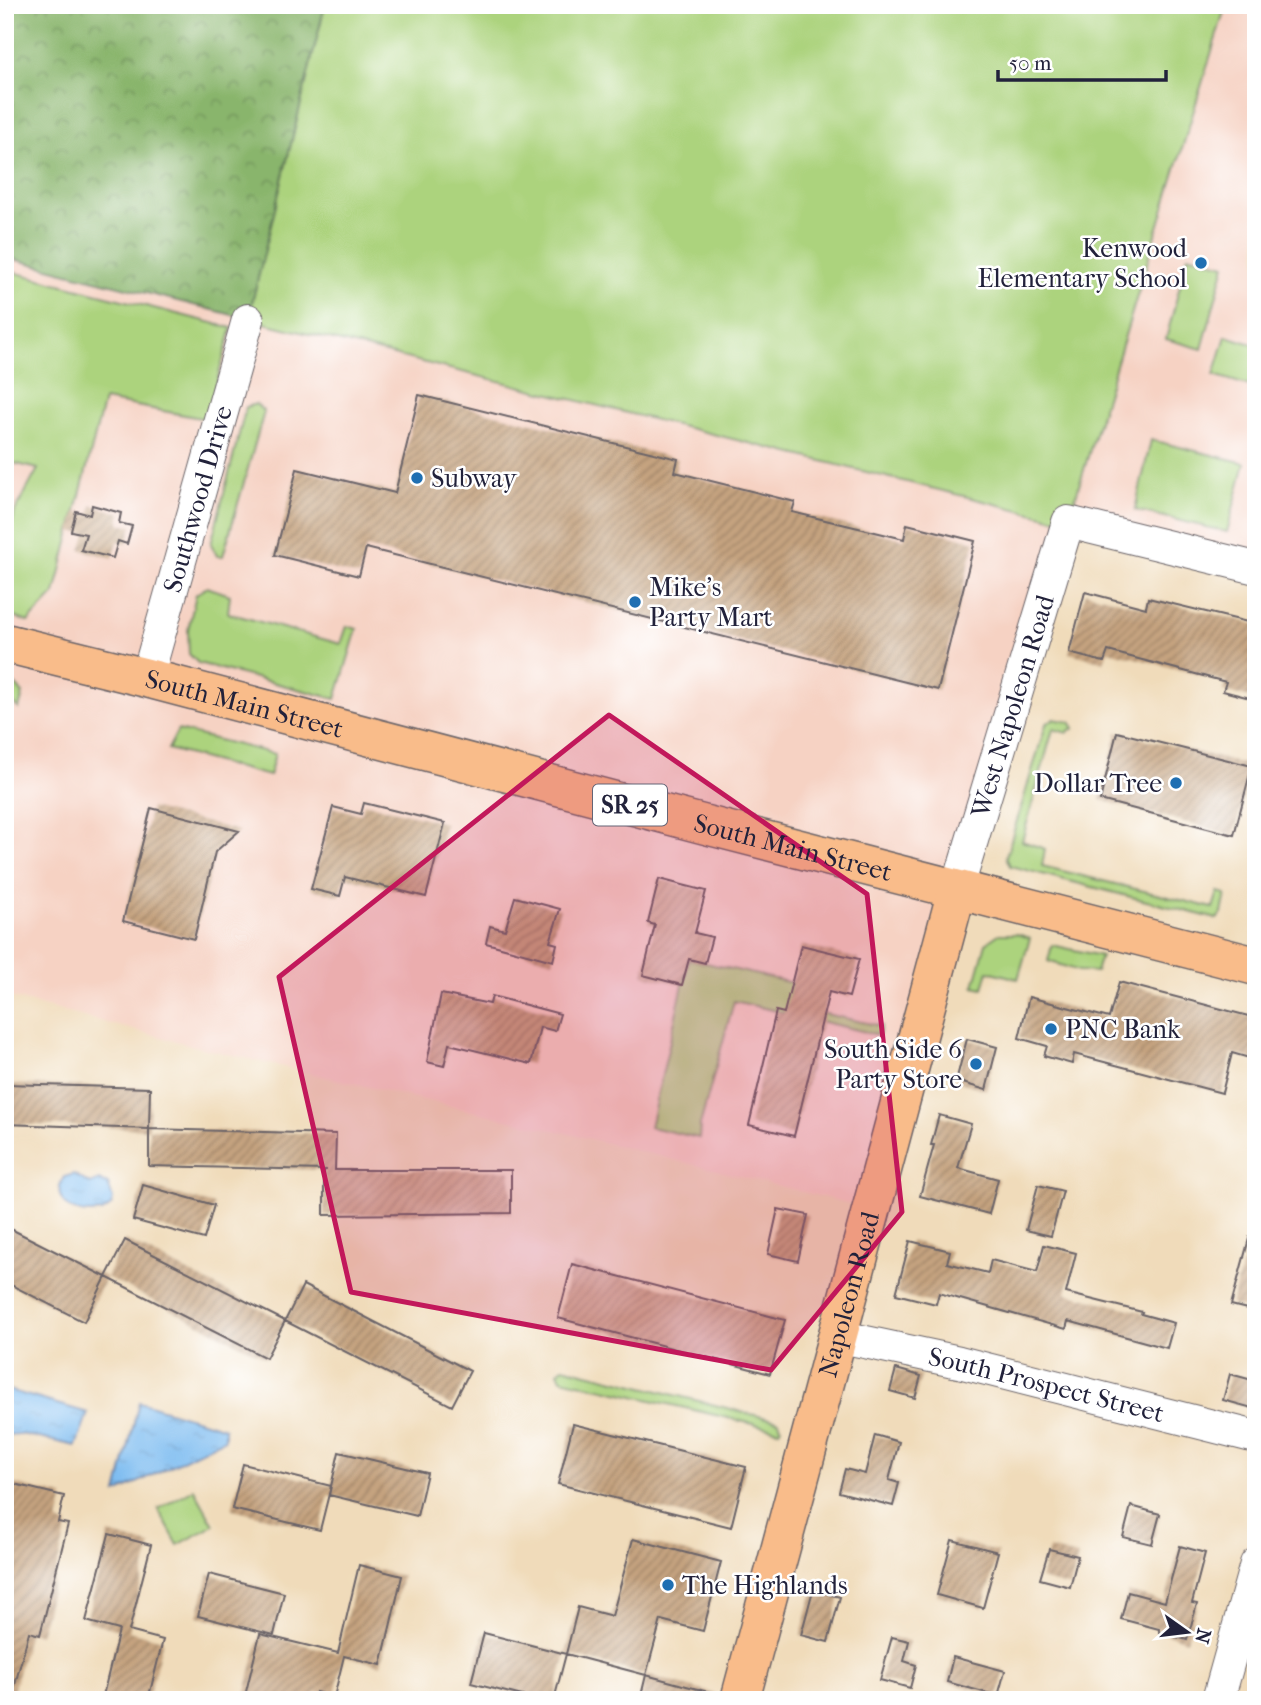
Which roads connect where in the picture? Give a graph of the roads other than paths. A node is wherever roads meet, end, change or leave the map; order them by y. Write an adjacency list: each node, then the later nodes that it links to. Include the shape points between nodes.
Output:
1 (248, 320): 4 (street, Southwood Drive)
2 (1256, 568): 5 (street, West Napoleon Road, via 1068,522)
3 (5, 643): 4 (main road, South Main Street / SR 25)
4 (147, 678): 5 (main road, South Main Street / SR 25)
5 (957, 890): 6 (main road, South Main Street / SR 25); 7 (main road, Napoleon Road)
6 (1256, 966)
7 (837, 1336): 8 (street, South Prospect Street); 10 (main road, Napoleon Road)
8 (1256, 1437)
9 (1256, 1564): 11 (street)
10 (740, 1700)
11 (1218, 1700)

